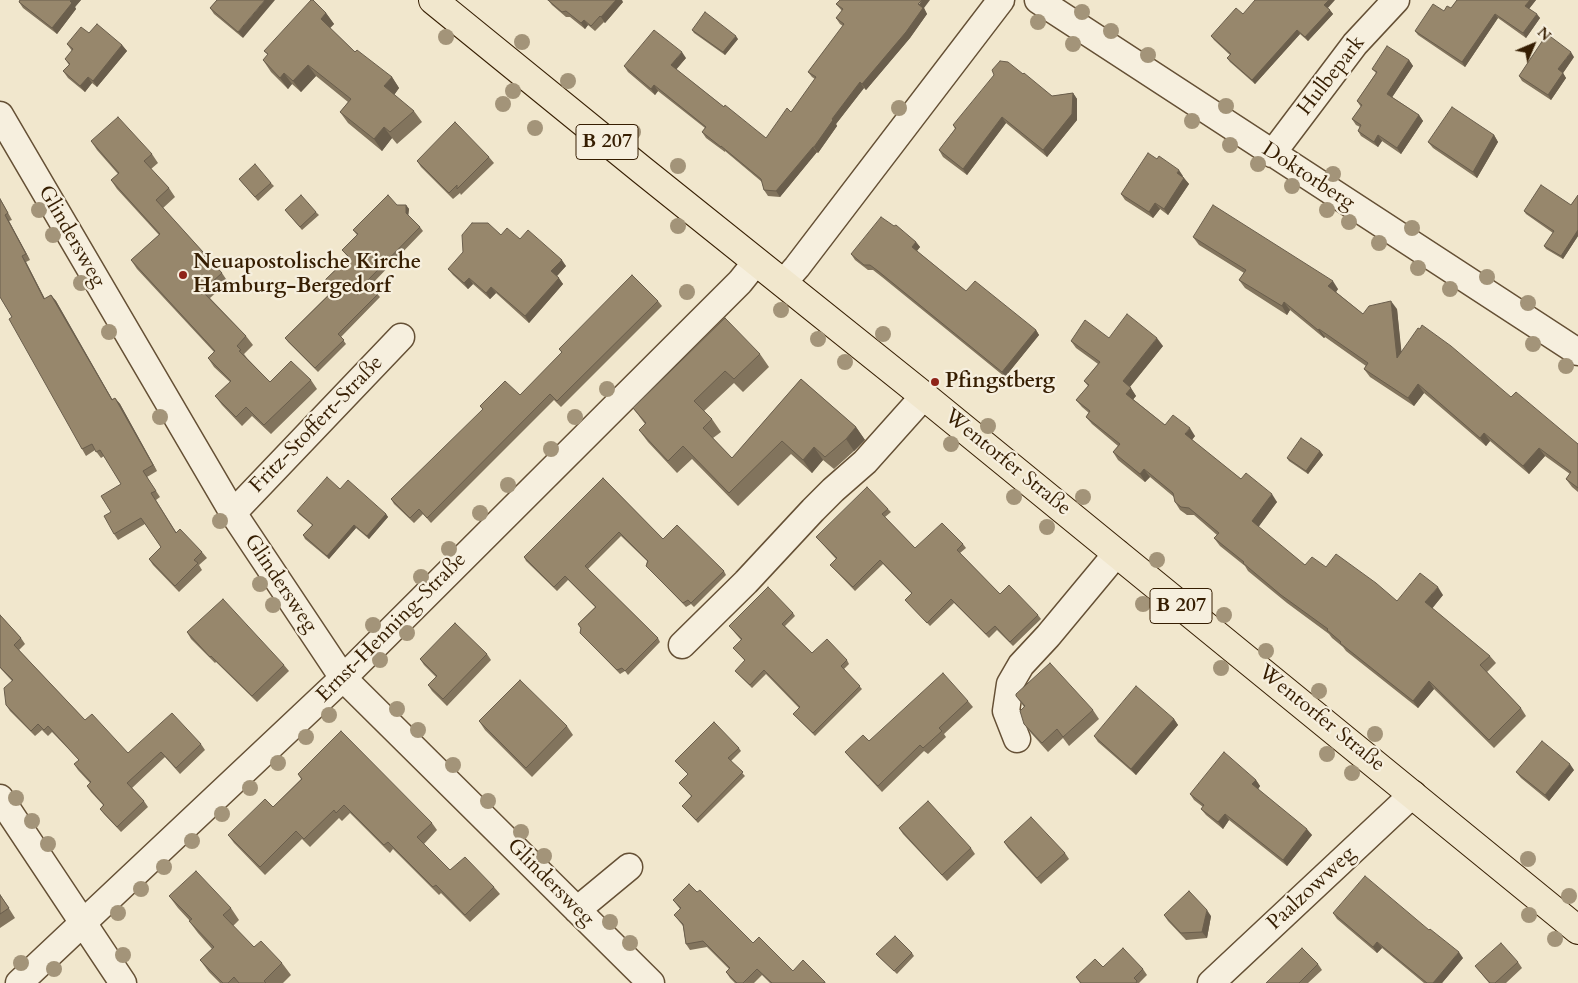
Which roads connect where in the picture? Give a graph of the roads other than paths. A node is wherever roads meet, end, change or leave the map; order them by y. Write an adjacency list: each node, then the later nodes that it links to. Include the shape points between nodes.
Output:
1 (433, 0): 7 (main road, Wentorfer Straße / B 207)
2 (1001, 0): 8 (street)
3 (1038, 0): 6 (street, Doktorberg)
4 (1396, 0): 6 (street, Hulbepark, via 1355,44)
5 (0, 115): 12 (street, Glindersweg)
6 (1272, 154): 10 (street, Doktorberg)
7 (756, 262): 8 (main road, Wentorfer Straße / B 207); 15 (street, Ernst-Henning-Straße, via 740,282)
8 (783, 284): 11 (main road, Wentorfer Straße / B 207)
9 (401, 337): 12 (street, Fritz-Stoffert-Straße)
10 (1578, 352)
11 (924, 396): 13 (main road, Wentorfer Straße / B 207); 14 (street, via 866,462 819,504)
12 (233, 512): 15 (street, Glindersweg)
13 (1117, 553): 16 (street, via 1021,665 1010,684 1006,711); 17 (main road, Wentorfer Straße / B 207)
14 (682, 645)
15 (343, 678): 20 (street, Glindersweg); 21 (street, Ernst-Henning-Straße)
16 (1017, 739)
17 (1413, 794): 22 (main road, Wentorfer Straße / B 207); 26 (street, Paalzowweg)
18 (0, 798): 21 (street)
19 (629, 867): 20 (street)
20 (577, 910): 25 (street, Glindersweg)
21 (83, 923): 23 (street, Ernst-Henning-Straße); 24 (street)
22 (1578, 930)
23 (19, 983)
24 (123, 983)
25 (651, 983)
26 (1211, 983)

